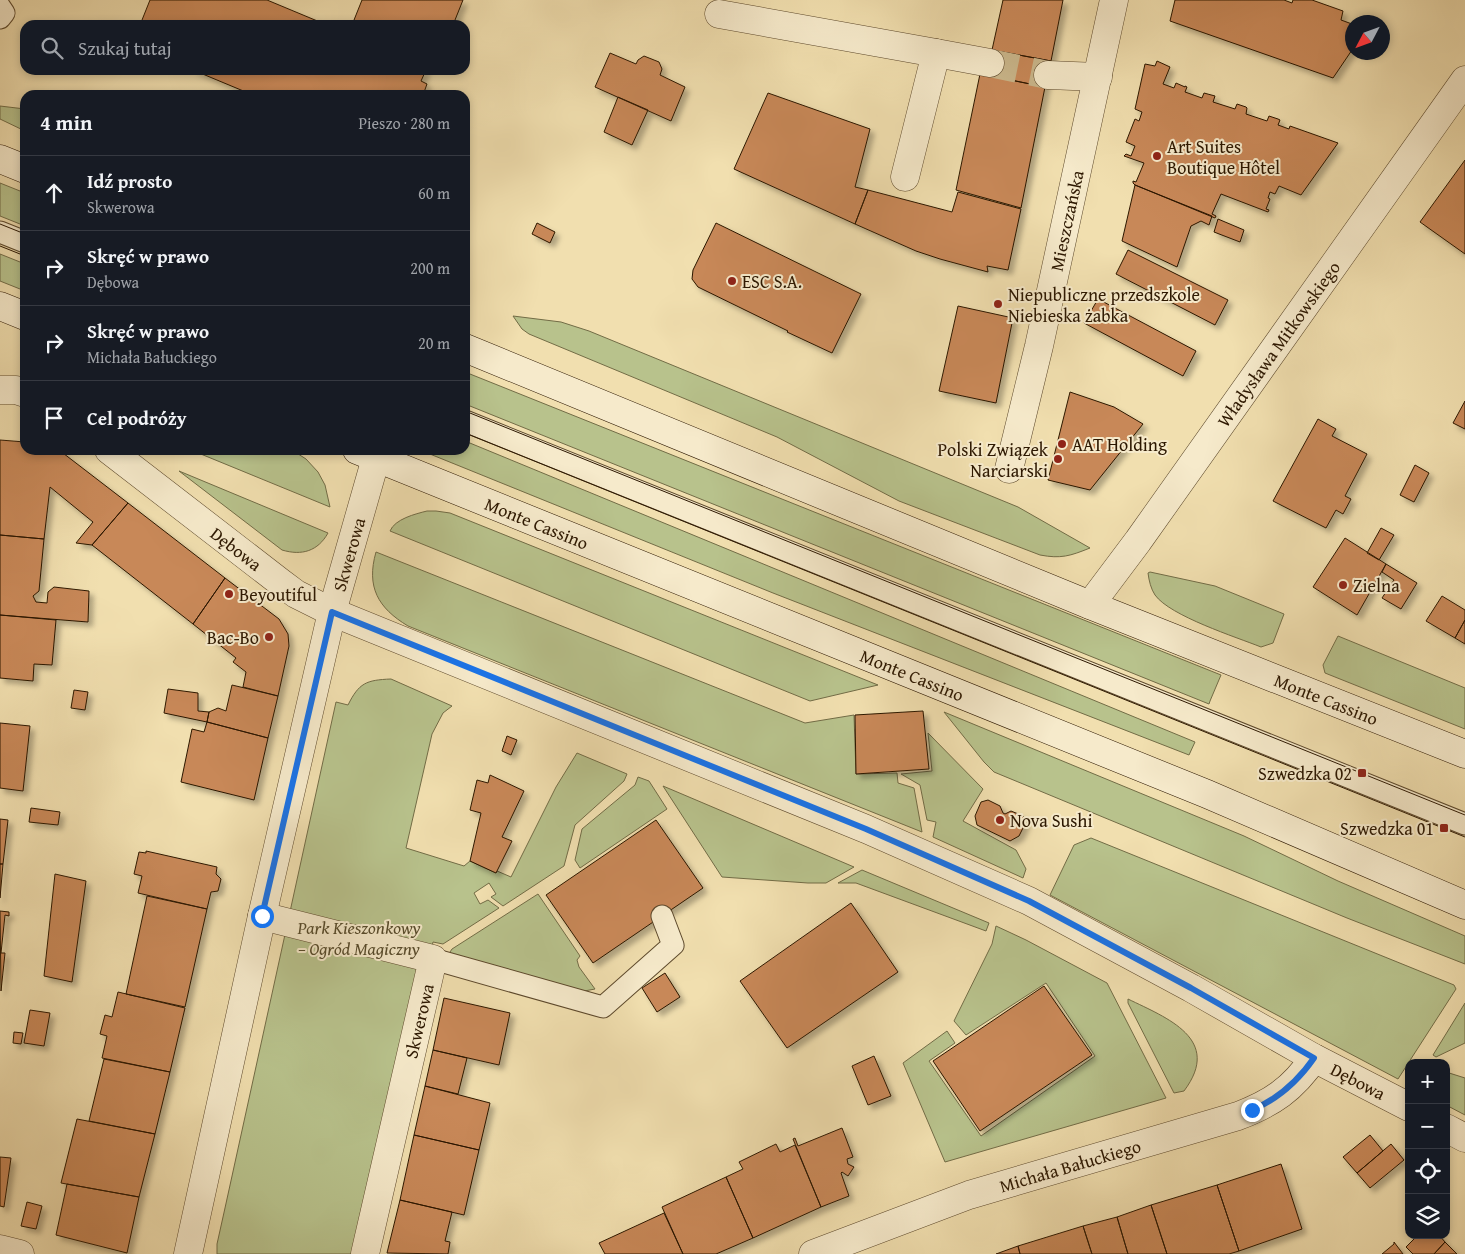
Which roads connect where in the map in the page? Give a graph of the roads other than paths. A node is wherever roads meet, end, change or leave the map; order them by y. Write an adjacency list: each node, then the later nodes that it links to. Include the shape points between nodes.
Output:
1 (1114, 0): 6 (street, Mieszczańska)
2 (719, 14): 3 (street)
3 (936, 53): 4 (street); 8 (street)
4 (990, 63)
5 (1048, 75): 6 (street)
6 (1098, 76): 18 (street, Mieszczańska)
7 (1465, 80): 19 (street, Władysława Mitkowskiego)
8 (905, 177)
9 (0, 232): 10 (lane)
10 (20, 240)
11 (0, 306): 12 (street)
12 (20, 314)
13 (470, 350): 19 (street, Monte Cassino)
14 (470, 423): 22 (lane)
15 (115, 455): 20 (street, Dębowa, via 296,594)
16 (367, 455): 20 (street, Skwerowa)
17 (369, 455): 23 (street, Monte Cassino, via 1207,794)
18 (1010, 469)
19 (1090, 605): 21 (street, Monte Cassino)
20 (332, 612): 24 (street, Skwerowa); 27 (street, Dębowa, via 866,829 1029,901)
21 (1465, 754)
22 (1465, 824)
23 (1465, 905)
24 (262, 916): 26 (street, Skwerowa); 33 (street, Skwerowa)
25 (662, 916): 26 (lane, via 673,945 603,1007)
26 (432, 959): 34 (street, Skwerowa)
27 (1314, 1058): 28 (street, Dębowa); 35 (street, Michała Bałuckiego, via 1282,1094 1252,1110 969,1195)
28 (1405, 1105)
29 (1450, 1130): 30 (street)
30 (1465, 1138)
31 (0, 1249): 32 (street)
32 (20, 1254)
33 (188, 1254)
34 (365, 1254)
35 (813, 1254)

